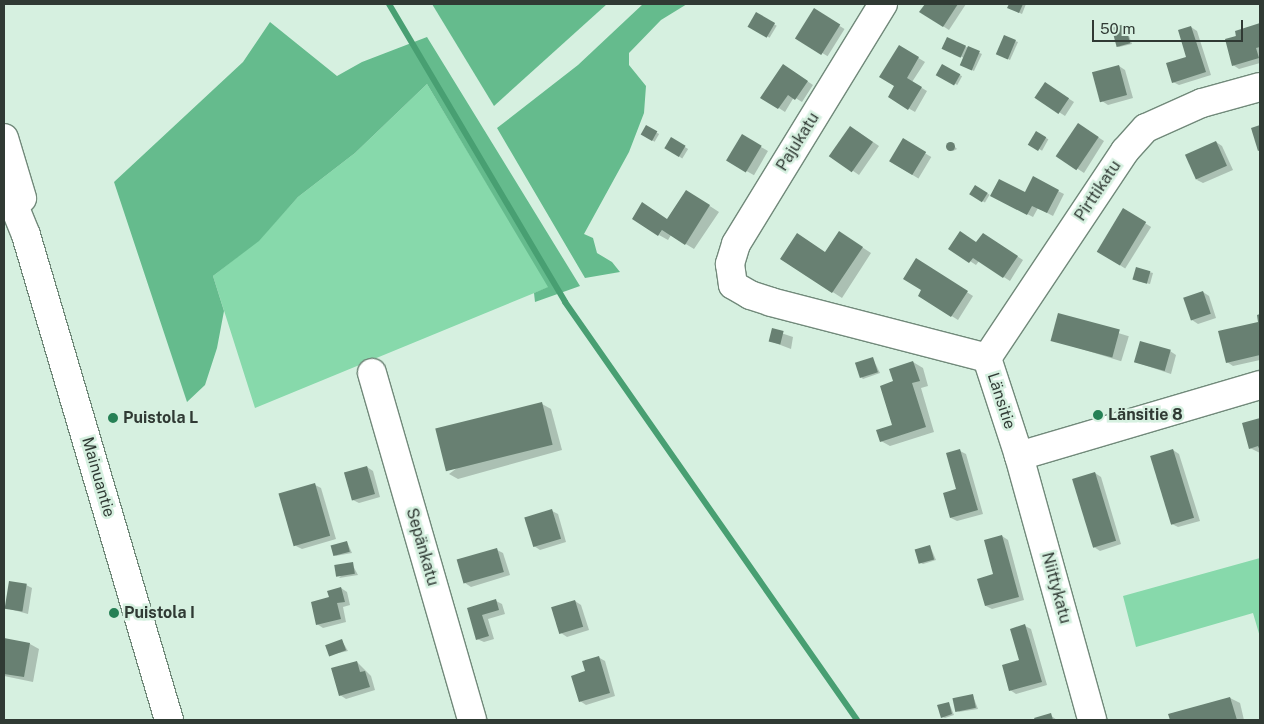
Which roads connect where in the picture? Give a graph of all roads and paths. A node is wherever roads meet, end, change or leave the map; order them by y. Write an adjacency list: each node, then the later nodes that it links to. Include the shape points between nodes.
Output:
1 (883, 4): 6 (street, Pajukatu, via 736,244 730,264)
2 (1260, 87): 7 (street, Pirttikatu, via 1202,103 1146,128 1125,151)
3 (4, 138): 5 (street, Mainuantie, via 21,189)
4 (4, 181): 5 (street, Mainuantie)
5 (26, 234): 11 (street, Mainuantie)
6 (733, 285): 7 (street, Länsitie, via 771,302)
7 (987, 358): 10 (street, Länsitie)
8 (372, 373): 12 (street, Sepänkatu)
9 (1260, 385): 10 (street)
10 (1019, 456): 13 (street, Niittykatu)
11 (169, 720)
12 (472, 720)
13 (1092, 720)

